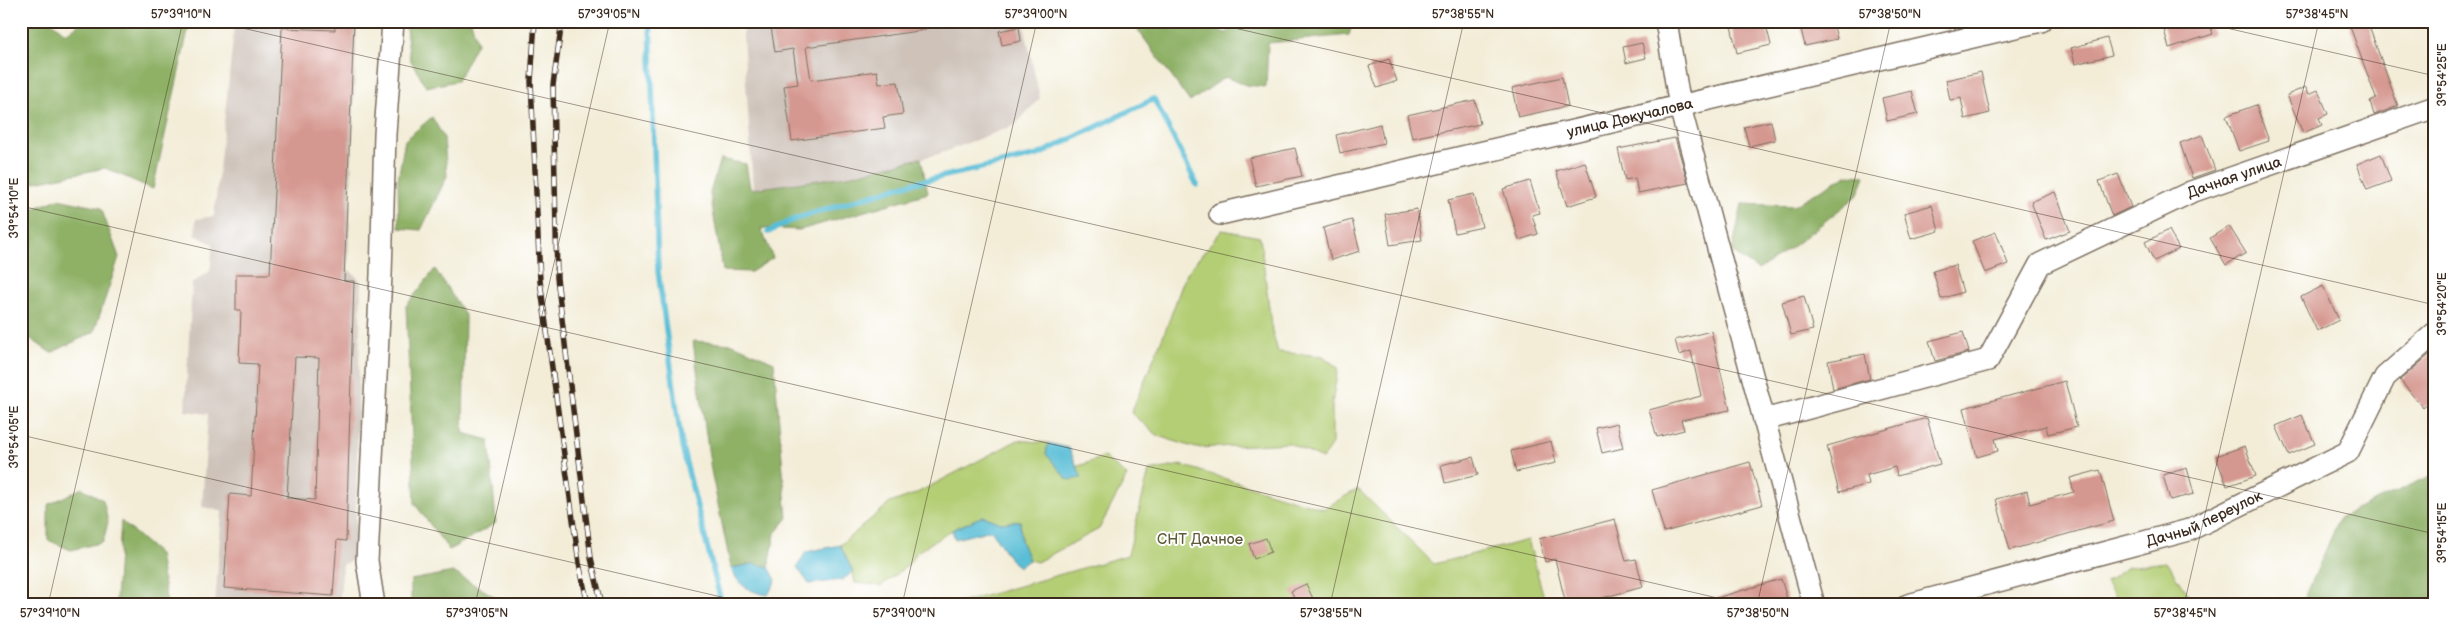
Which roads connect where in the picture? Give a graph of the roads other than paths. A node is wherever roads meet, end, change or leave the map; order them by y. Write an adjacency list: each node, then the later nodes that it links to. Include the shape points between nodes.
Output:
1 (393, 21): 9 (street, via 385,134 367,561)
2 (1666, 21): 4 (street)
3 (2041, 21): 4 (street, улица Докучалова)
4 (1680, 107): 6 (street, улица Докучалова); 8 (street)
5 (2435, 107): 8 (street, Дачная улица, via 2191,192 2040,264 1988,360)
6 (1220, 214)
7 (2435, 333): 11 (street, Дачный переулок, via 2385,377 2348,452 2189,530)
8 (1764, 420): 10 (street)
9 (374, 605)
10 (1814, 605)
11 (1908, 605)

